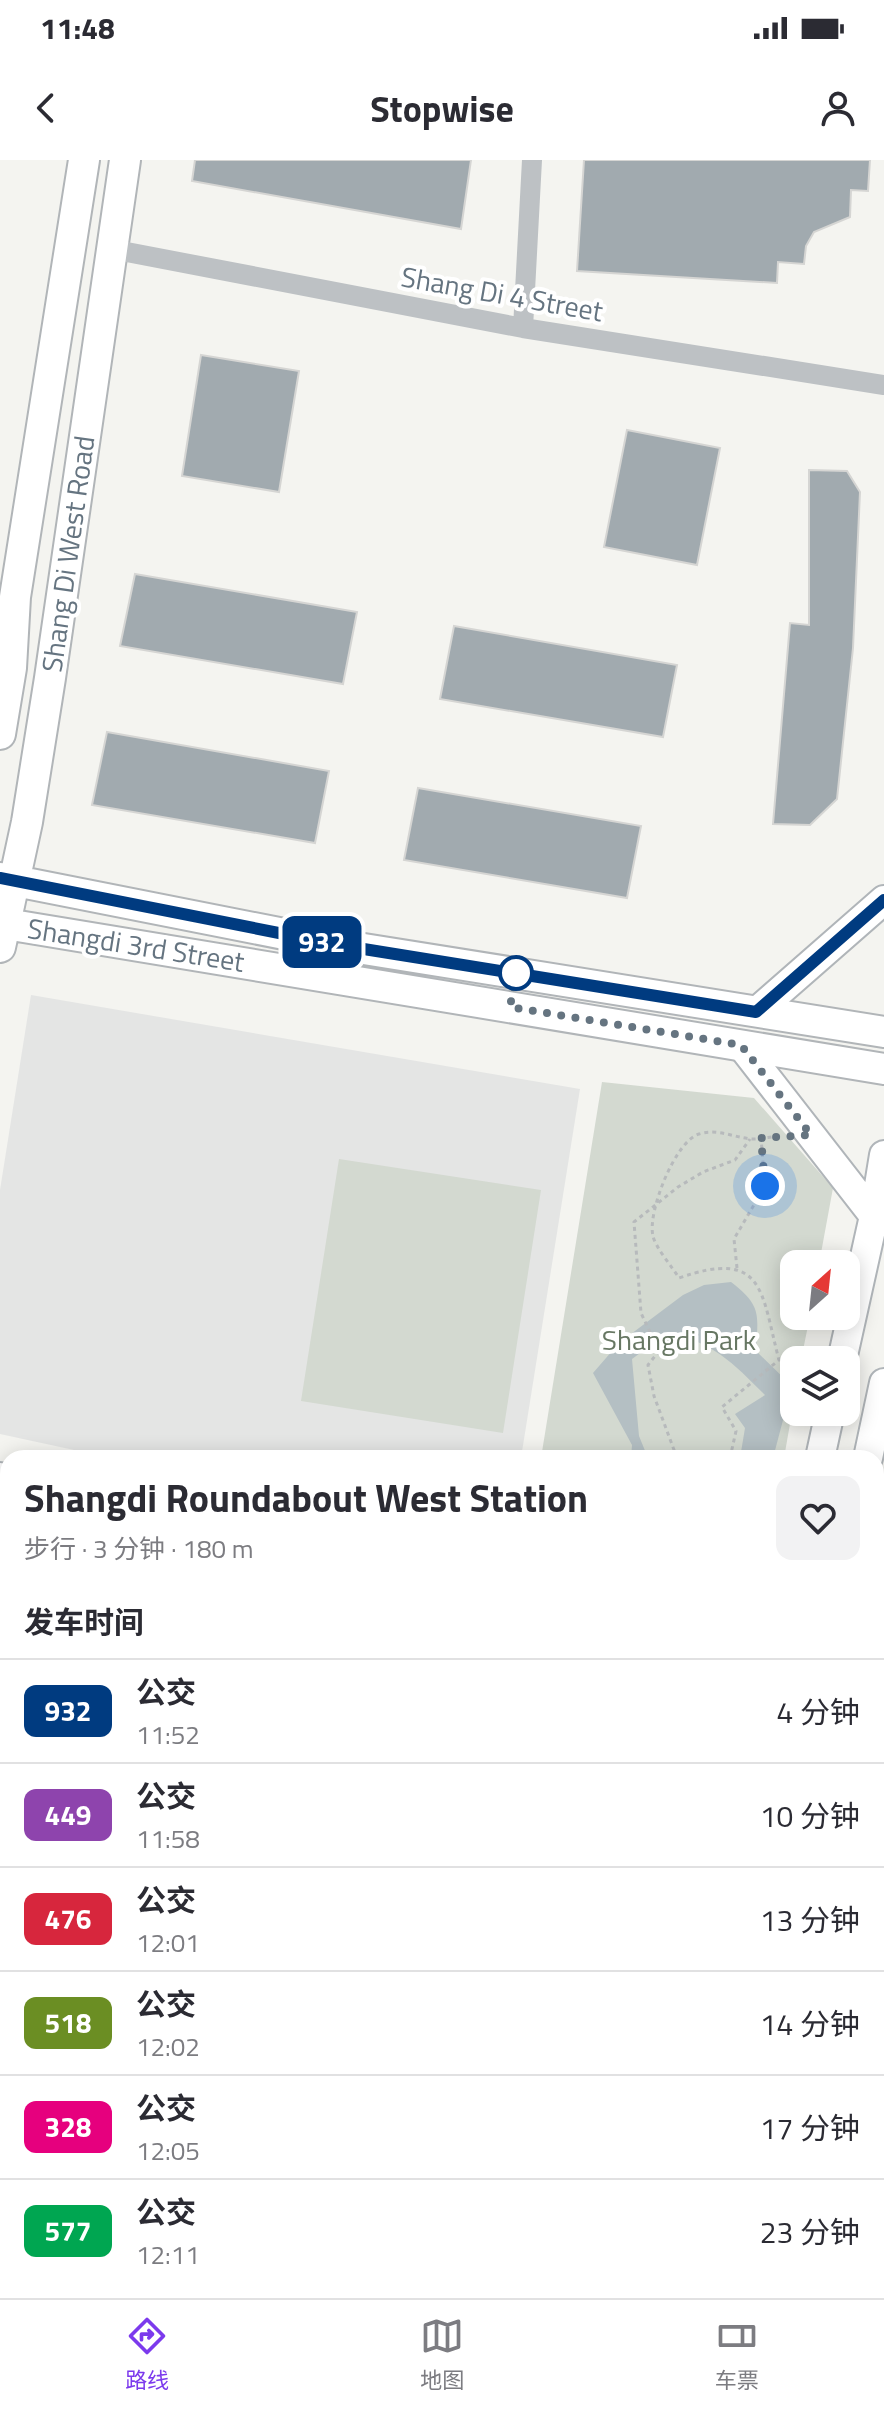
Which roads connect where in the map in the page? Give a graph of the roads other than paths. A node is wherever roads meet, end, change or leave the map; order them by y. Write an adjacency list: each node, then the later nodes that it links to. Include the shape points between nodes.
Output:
1 (84, 160): 7 (main road, Shang Di West Road, via 15,597)
2 (125, 160): 4 (main road, Shang Di West Road)
3 (532, 160): 5 (street)
4 (111, 249): 5 (street, Shang Di 4 Street); 8 (main road, Shang Di West Road, via 27,822)
5 (523, 328): 6 (street, Shang Di 4 Street)
6 (884, 385)
7 (0, 734)
8 (7, 879): 10 (main road, Shang Di West Road); 11 (main road, Shangdi 3rd Street, via 345,946)
9 (884, 900): 11 (main road)
10 (1, 930): 13 (main road, Shangdi 3rd Street)
11 (756, 1012): 12 (main road, Shangdi 3rd Street)
12 (884, 1032)
13 (741, 1045): 14 (main road, Shangdi 3rd Street); 16 (main road)
14 (884, 1069)
15 (884, 1155): 16 (main road)
16 (874, 1216): 17 (main road)
17 (845, 1346)
18 (884, 1383): 21 (main road)
19 (827, 1426): 20 (main road)
20 (822, 1450)
21 (870, 1450)

